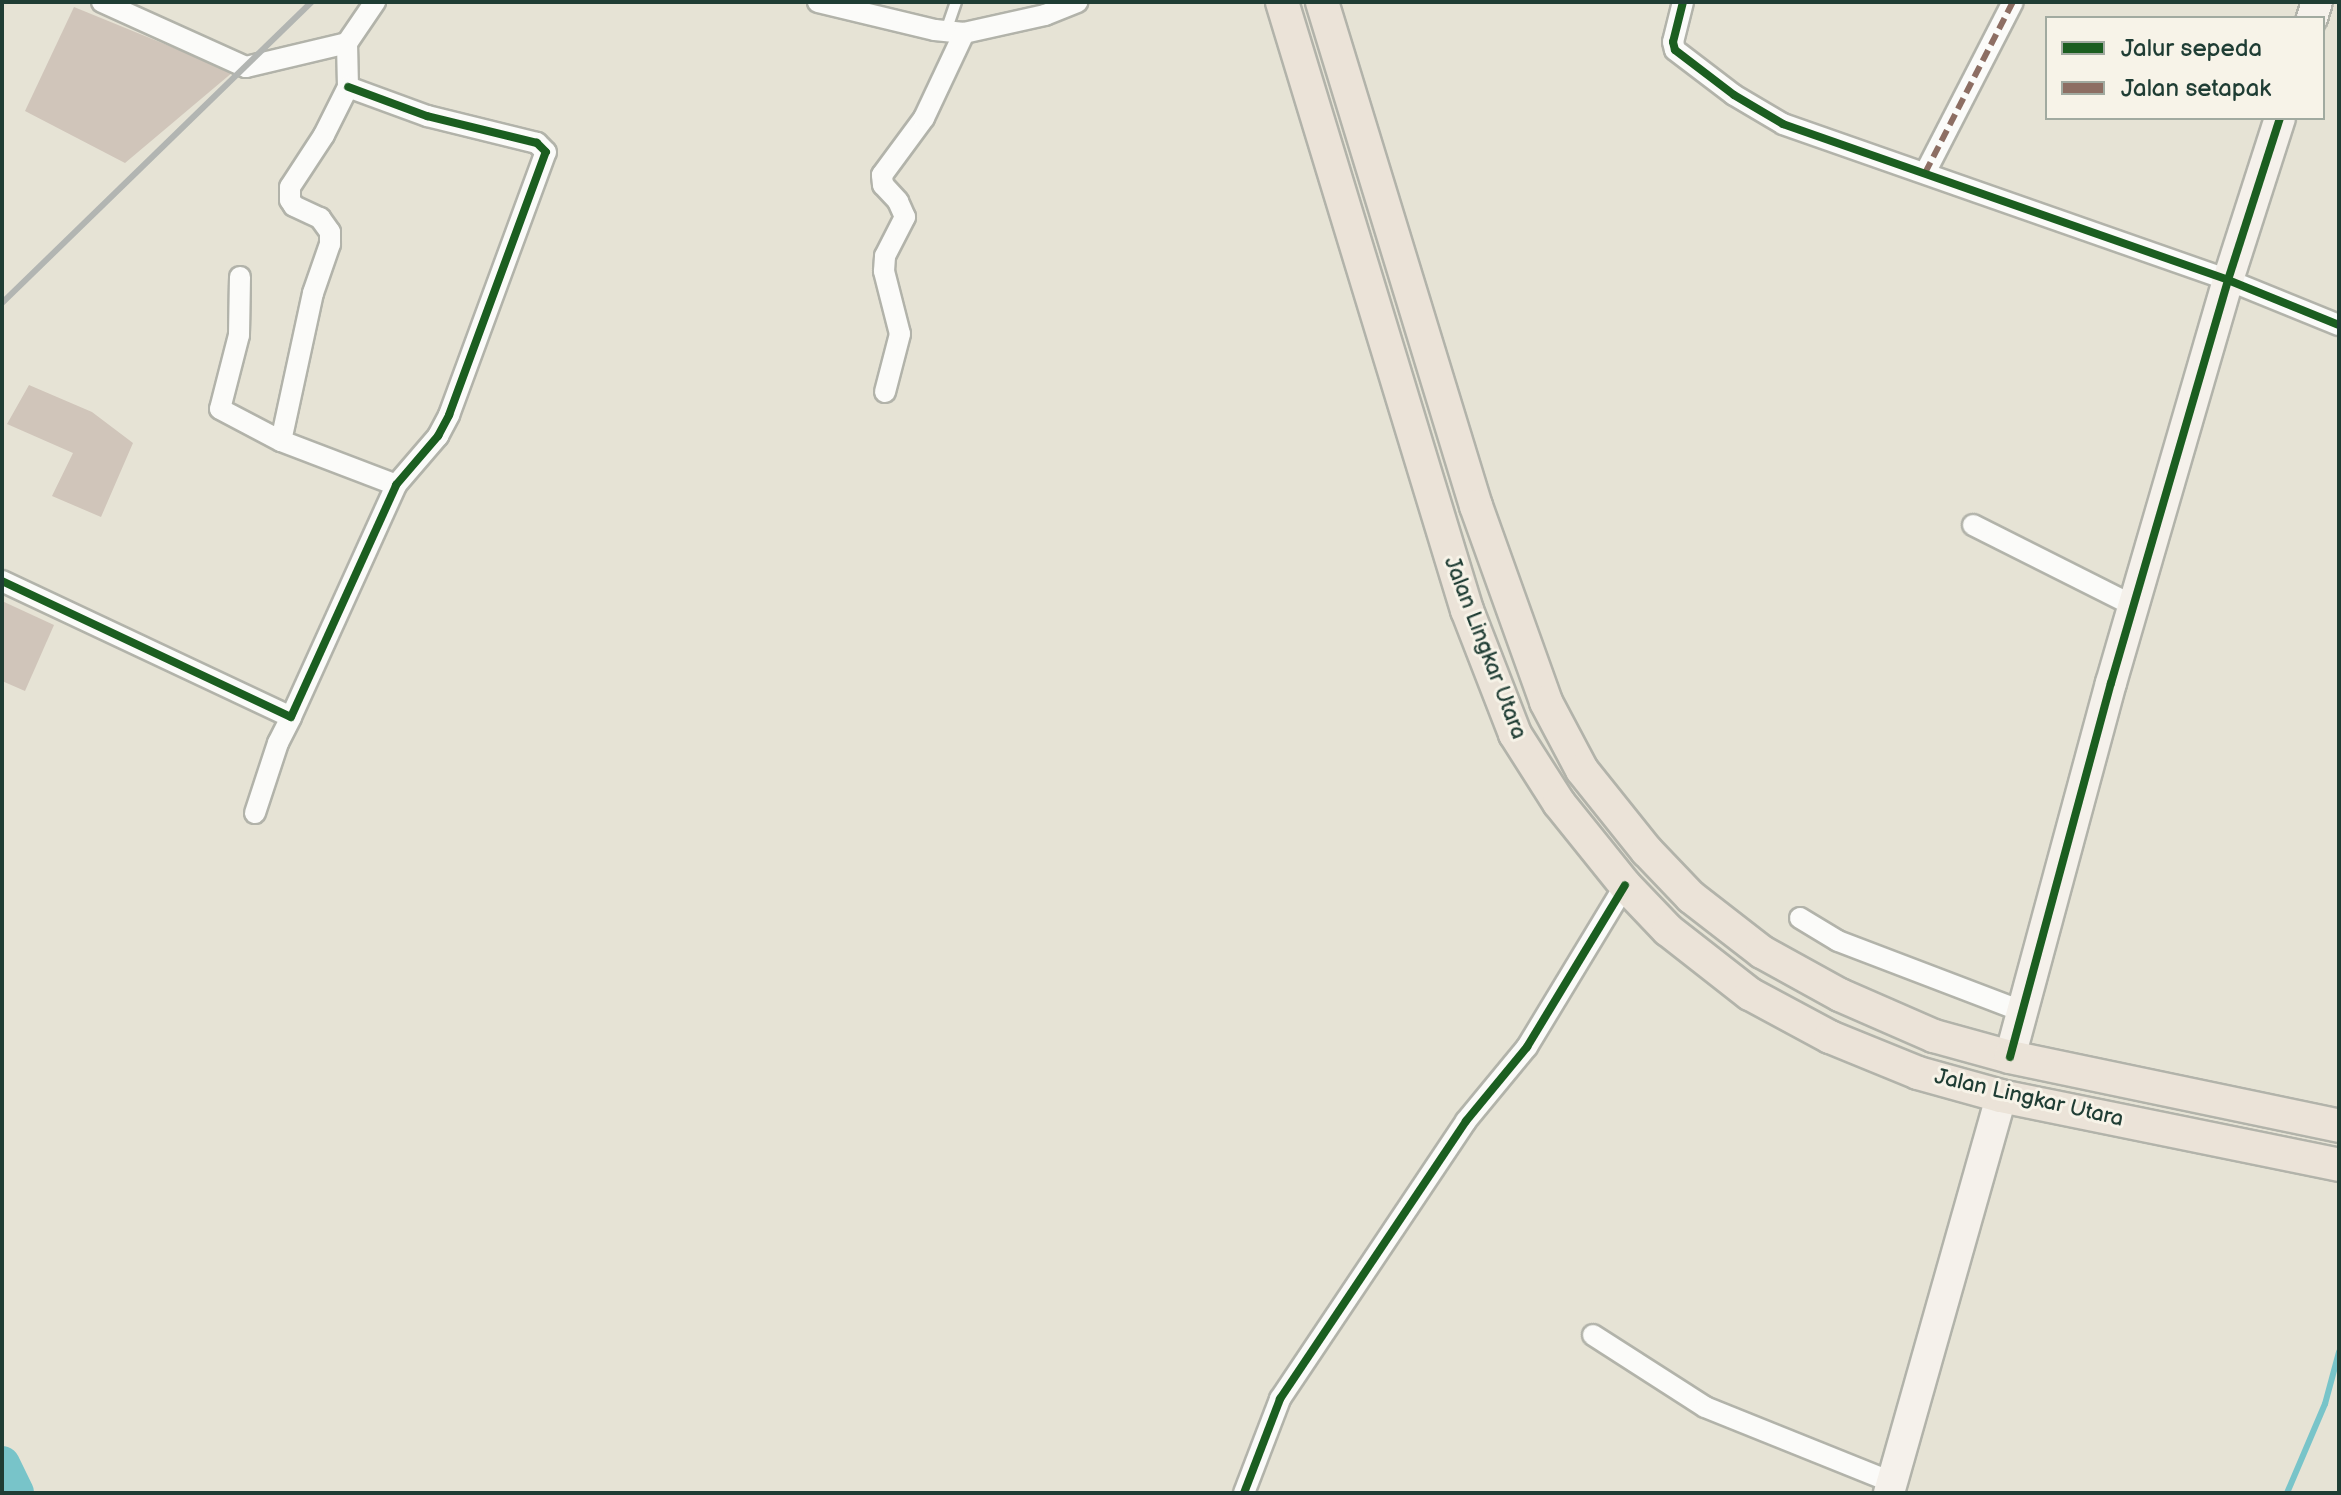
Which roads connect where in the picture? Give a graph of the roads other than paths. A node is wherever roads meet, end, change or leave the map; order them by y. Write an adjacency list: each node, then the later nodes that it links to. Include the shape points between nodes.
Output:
1 (102, 2): 12 (street, via 246,67)
2 (375, 2): 12 (street)
3 (818, 2): 10 (street)
4 (956, 2): 10 (lane)
5 (1078, 2): 10 (street, via 1030,19)
6 (1282, 2): 13 (main road, Jalan Lingkar Utara)
7 (1322, 2): 11 (main road, Jalan Lingkar Utara)
8 (1683, 2): 16 (street, via 1674,48 1734,95 1783,124)
9 (2013, 2): 16 (street)
10 (955, 32): 20 (street, via 924,118 882,175 905,217 885,256 900,334)
11 (1332, 39): 13 (main road); 25 (main road, Jalan Lingkar Utara)
12 (347, 43): 14 (street)
13 (1296, 52): 27 (main road, Jalan Lingkar Utara)
14 (348, 87): 21 (street, via 290,187 294,206 327,224 330,244 313,293); 22 (street, via 427,116 537,143 546,152 449,415)
15 (2279, 120): 18 (street)
16 (1925, 173): 18 (street)
17 (240, 277): 21 (street, via 239,335 220,409)
18 (2228, 280): 19 (street); 26 (street)
19 (2339, 325)
20 (885, 392)
21 (281, 441): 22 (street)
22 (396, 485): 28 (street)
23 (1973, 525): 26 (street)
24 (2, 581): 28 (street)
25 (1504, 593): 27 (main road); 32 (main road, Jalan Lingkar Utara, via 1546,702 1582,770 1691,897)
26 (2134, 606): 34 (street)
27 (1467, 610): 30 (main road, Jalan Lingkar Utara, via 1515,734 1559,803)
28 (291, 717): 29 (street)
29 (255, 813)
30 (1625, 885): 33 (main road, Jalan Lingkar Utara, via 1668,930); 43 (street, via 1527,1047 1466,1121 1280,1399)
31 (1800, 918): 34 (street, via 1838,941)
32 (1780, 963): 33 (main road); 35 (main road, Jalan Lingkar Utara, via 1934,1036)
33 (1762, 1000): 36 (main road, Jalan Lingkar Utara, via 1830,1037 1918,1073)
34 (2021, 1011): 35 (street)
35 (2010, 1057): 37 (main road, Jalan Lingkar Utara)
36 (2001, 1096): 39 (main road, Jalan Lingkar Utara); 42 (street)
37 (2246, 1108): 38 (main road, Jalan Lingkar Utara); 39 (main road)
38 (2339, 1126)
39 (2239, 1142): 40 (main road, Jalan Lingkar Utara)
40 (2339, 1165)
41 (1593, 1335): 42 (street, via 1705,1407)
42 (1890, 1487)
43 (1244, 1493)

